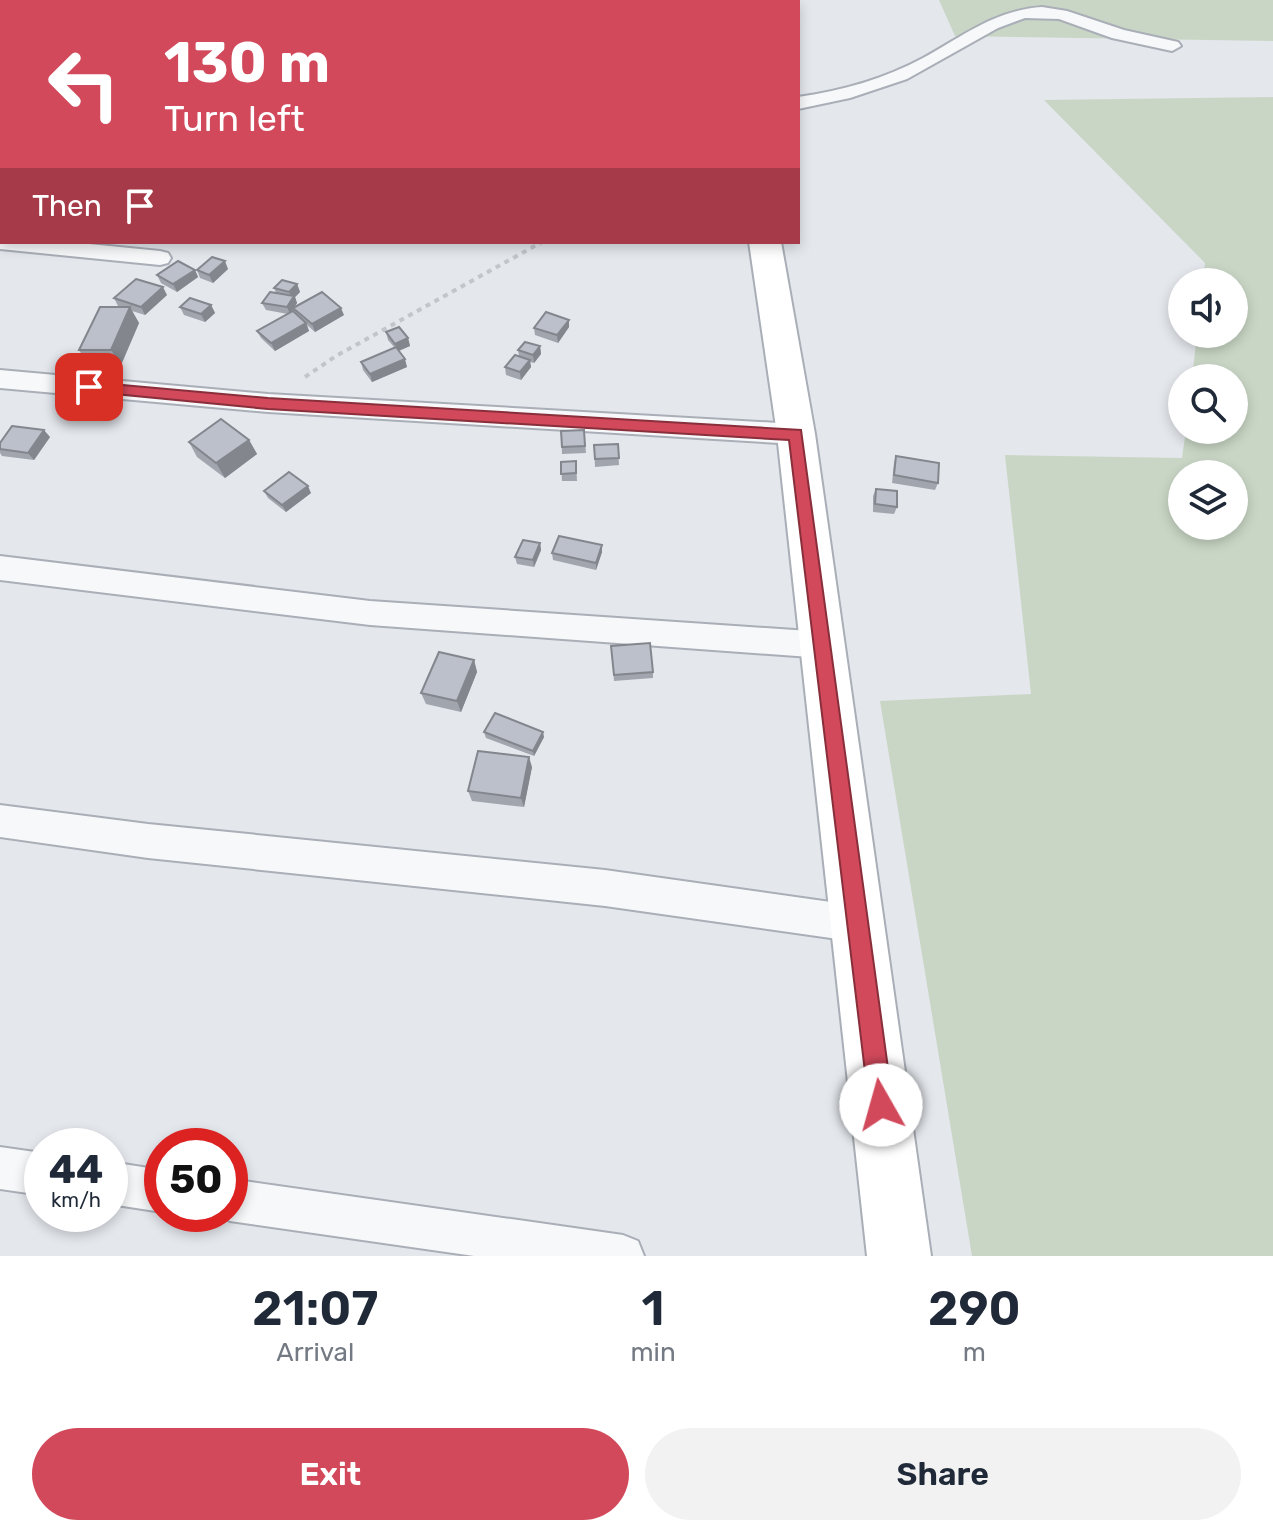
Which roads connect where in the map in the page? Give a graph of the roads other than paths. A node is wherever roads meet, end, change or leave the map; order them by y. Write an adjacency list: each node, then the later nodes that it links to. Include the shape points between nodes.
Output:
1 (1172, 46): 2 (street, via 1074,18 1024,13 904,74 848,96)
2 (800, 103)
3 (20, 244): 5 (street)
4 (765, 244): 7 (main road)
5 (160, 258)
6 (0, 379): 7 (street, via 268,403)
7 (796, 434): 9 (main road)
8 (0, 568): 9 (street, via 370,613)
9 (824, 645): 11 (main road)
10 (0, 821): 11 (street, via 605,888)
11 (859, 924): 16 (main road)
12 (0, 1168): 13 (street)
13 (24, 1171)
14 (248, 1203): 15 (street)
15 (623, 1256)
16 (899, 1256)

